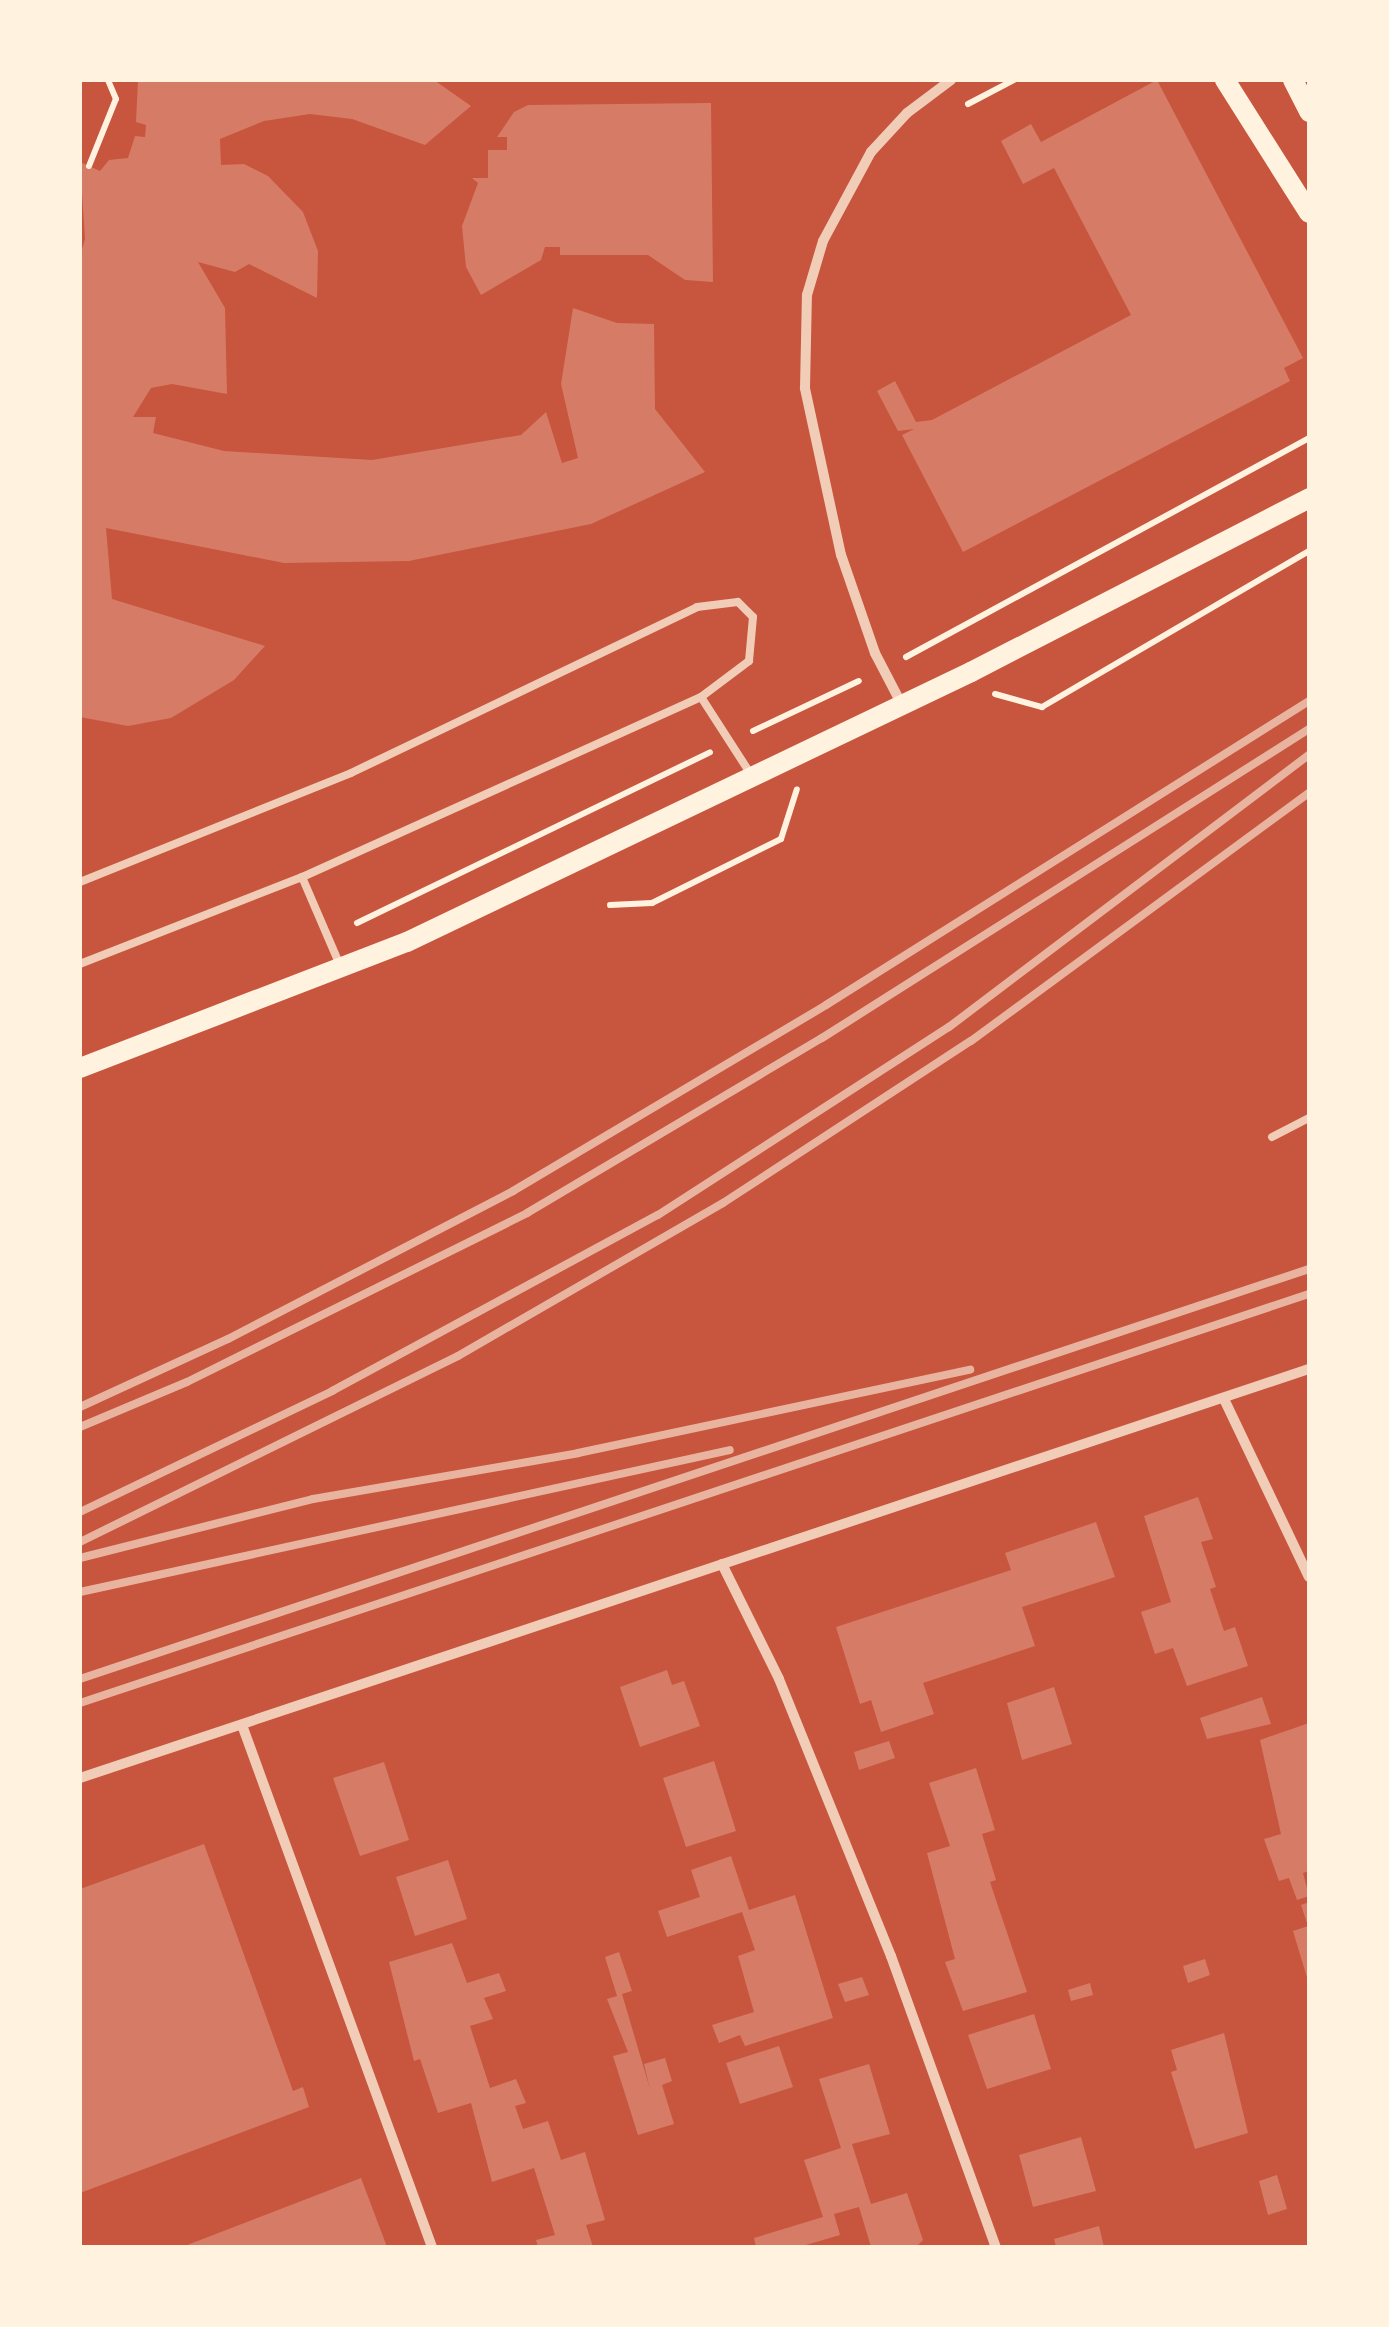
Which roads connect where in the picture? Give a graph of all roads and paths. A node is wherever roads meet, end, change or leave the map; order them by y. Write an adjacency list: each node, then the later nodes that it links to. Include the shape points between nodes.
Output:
1 (108, 80): 8 (path, via 116,99)
2 (951, 80): 13 (street, via 871,152 823,240 807,296 803,350 813,433 841,555)
3 (1014, 80): 6 (path)
4 (1226, 80): 9 (main road)
5 (1293, 80): 7 (main road)
6 (962, 107)
7 (1309, 112)
8 (88, 166)
9 (1309, 213)
10 (1309, 438): 13 (path)
11 (1309, 498): 14 (main road)
12 (1309, 551): 14 (path, via 1042,707)
13 (883, 670): 16 (street); 17 (path)
14 (951, 682): 16 (main road)
15 (702, 697): 17 (lane); 20 (lane); 21 (lane, via 748,661 753,617 738,602 697,607 350,774)
16 (901, 703): 18 (main road)
17 (732, 741): 19 (lane); 23 (path)
18 (810, 748): 19 (main road); 22 (path, via 781,839 652,903)
19 (752, 776): 25 (main road)
20 (302, 877): 23 (lane); 24 (lane)
21 (80, 882)
22 (610, 905)
23 (328, 937): 25 (lane)
24 (80, 964)
25 (340, 968): 26 (main road)
26 (80, 1068)
27 (1309, 1118): 28 (lane)
28 (1272, 1137)
29 (1309, 1370): 30 (street)
30 (1224, 1399): 31 (street); 32 (street)
31 (722, 1564): 33 (street); 36 (street, via 780,1679 891,1956)
32 (1309, 1577)
33 (242, 1725): 34 (street); 35 (street)
34 (80, 1778)
35 (432, 2247)
36 (996, 2247)

